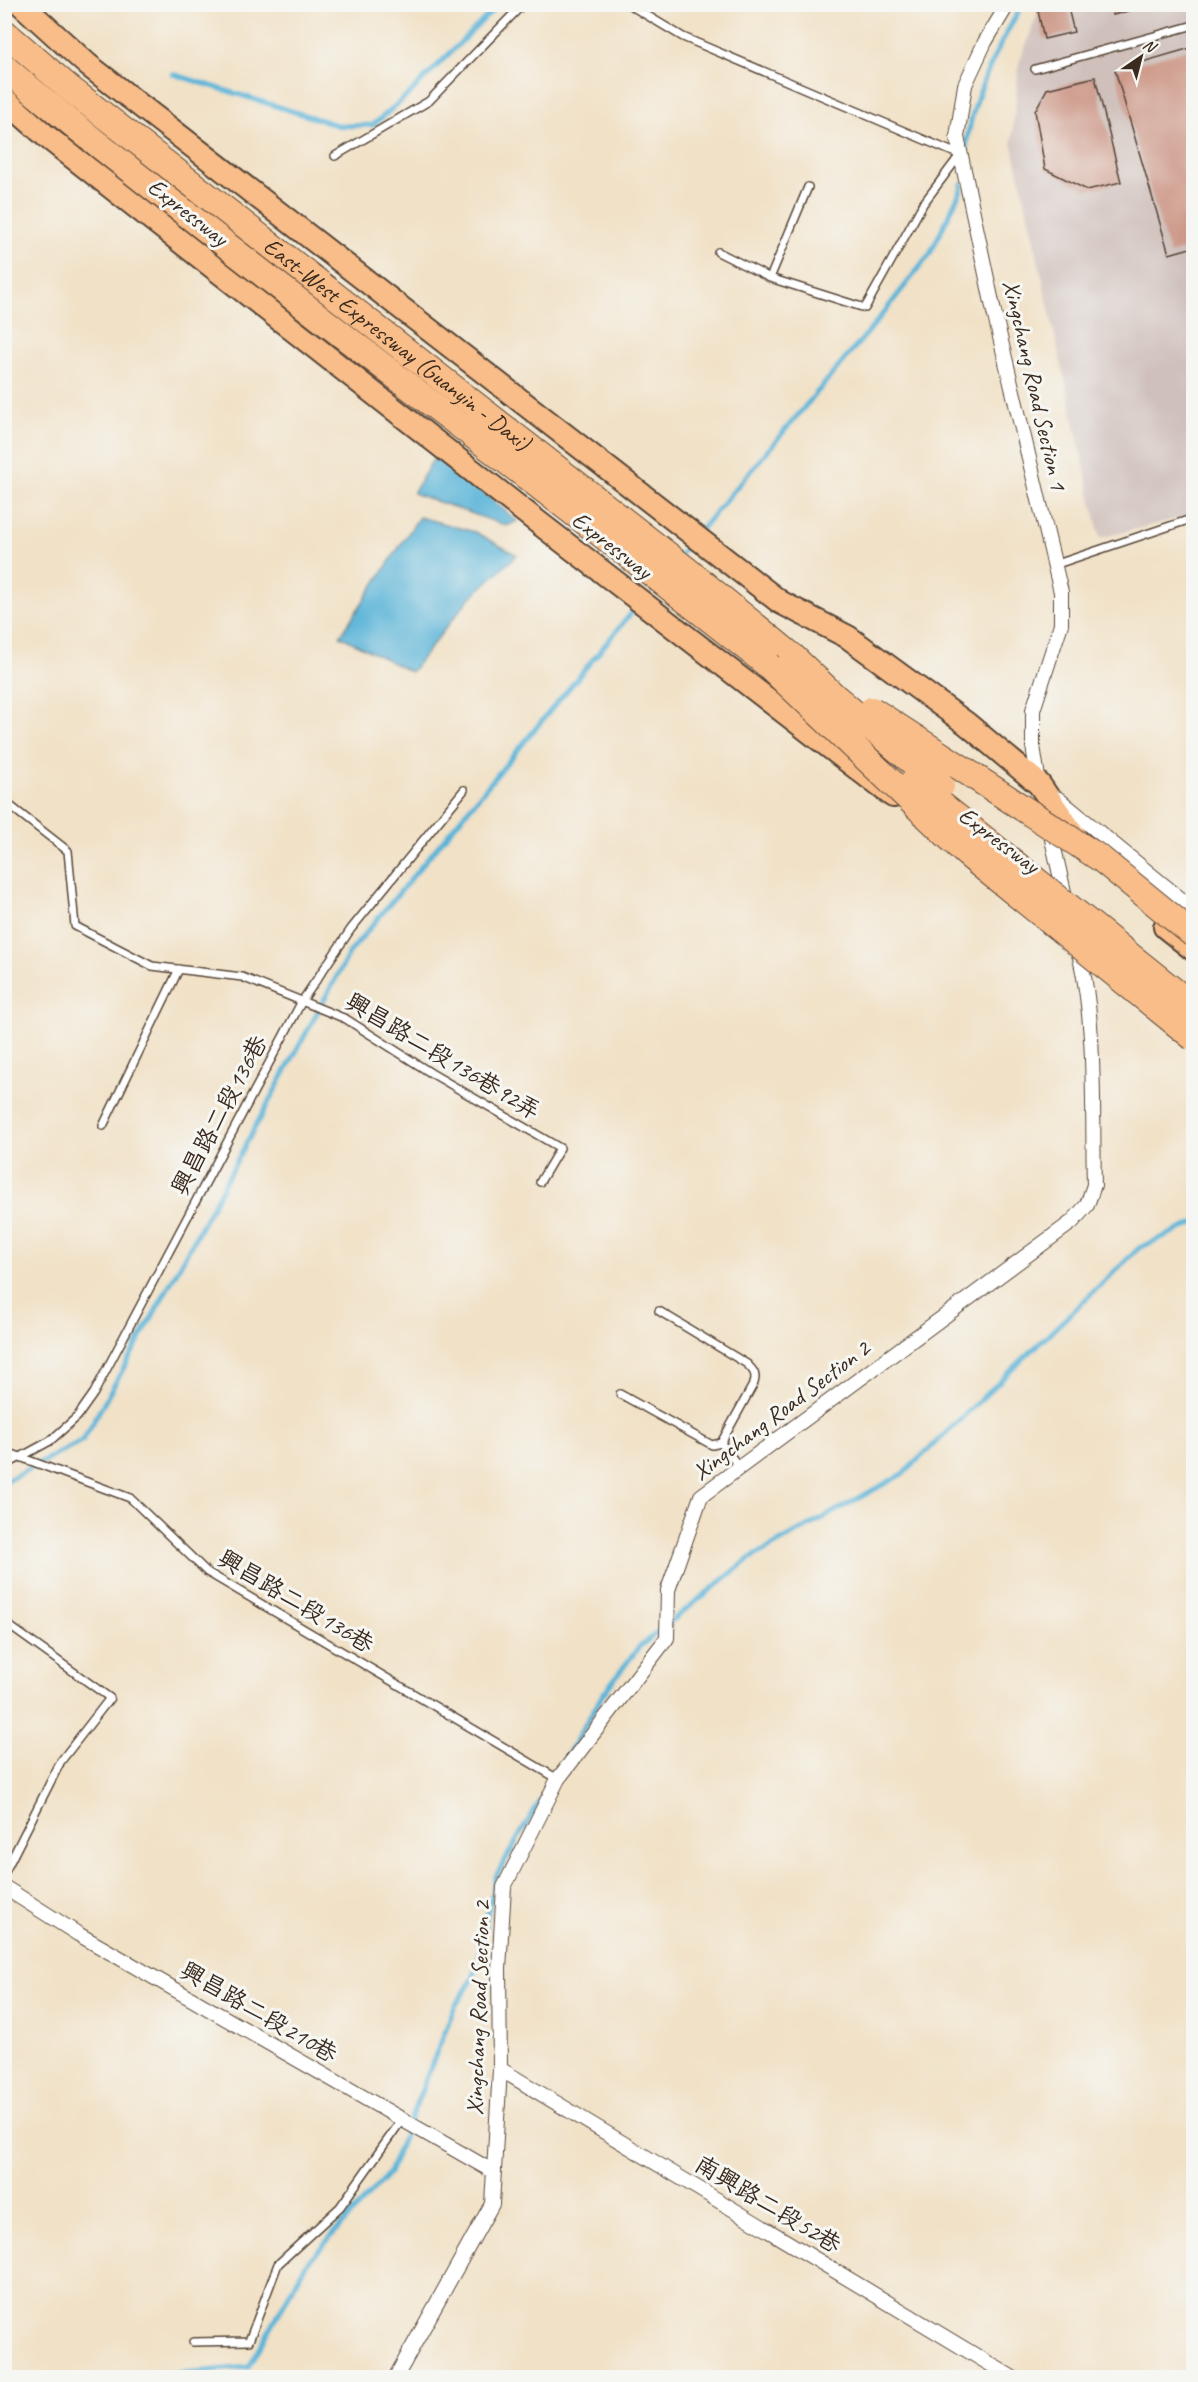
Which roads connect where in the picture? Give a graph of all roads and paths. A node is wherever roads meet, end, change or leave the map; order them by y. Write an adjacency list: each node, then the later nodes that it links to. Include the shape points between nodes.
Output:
1 (21, 4): 19 (main road, via 88,65 780,602 848,637 967,724)
2 (523, 4): 10 (lane, via 429,101)
3 (628, 4): 11 (lane, via 683,37)
4 (1008, 4): 11 (street, Xingchang Road Section 1, via 965,85 957,137)
5 (1194, 25): 8 (lane)
6 (4, 32): 17 (highway, East-West Expressway (Guanyin - Daxi), via 69,88)
7 (4, 68): 18 (highway, East-West Expressway (Guanyin - Daxi), via 340,334)
8 (1035, 69)
9 (4, 99): 23 (main road, Expressway, via 46,136 864,775 972,852)
10 (335, 156)
11 (961, 157): 14 (lane, via 923,204 865,308); 16 (street, Xingchang Road Section 1)
12 (808, 187): 14 (lane)
13 (718, 252): 14 (lane)
14 (770, 278)
15 (1194, 518): 16 (lane)
16 (1054, 565): 19 (street, Xingchang Road Section 1, via 1061,592 1061,624 1033,710)
17 (792, 656): 24 (highway, bridge, via 1101,860); 28 (highway, bridge, via 975,814)
18 (768, 664): 30 (highway, bridge); 32 (highway, bridge, via 967,854)
19 (1039, 784): 22 (street); 23 (street, Xingchang Road Section 1); 25 (main road, via 1091,859)
20 (464, 790): 29 (lane, 興昌路二段136巷, via 351,929)
21 (4, 801): 27 (lane, 興昌路二段136巷92弄, via 68,851 75,926 152,966)
22 (1194, 910)
23 (1072, 931): 26 (street, Xingchang Road Section 2); 31 (main road, Expressway)
24 (1194, 935)
25 (1194, 950)
26 (1080, 959): 33 (street); 42 (street, Xingchang Road Section 2, via 1091,1039 1094,1185 1088,1204 1072,1222)
27 (179, 969): 29 (lane, 興昌路二段136巷92弄, via 242,977); 34 (lane)
28 (1194, 986)
29 (302, 1001): 35 (lane, 興昌路二段136巷92弄, via 346,1018 560,1148); 40 (lane, 興昌路二段136巷, via 94,1392 77,1417 50,1441)
30 (1194, 1007)
31 (1194, 1027)
32 (1194, 1038)
33 (1194, 1051)
34 (103, 1126)
35 (540, 1182)
36 (659, 1311): 38 (lane, via 754,1371 754,1383)
37 (620, 1394): 38 (lane, via 712,1445)
38 (721, 1443): 42 (lane)
39 (4, 1451): 40 (lane, 興昌路二段136巷)
40 (18, 1458): 41 (lane, 興昌路二段136巷); 44 (lane, 興昌路二段136巷, via 130,1498 207,1572)
41 (4, 1466)
42 (740, 1468): 44 (street, Xingchang Road Section 2, via 701,1496 668,1590 667,1638)
43 (4, 1622): 45 (lane, via 110,1698 61,1761)
44 (558, 1779): 47 (street, Xingchang Road Section 2, via 504,1887)
45 (4, 1874)
46 (4, 1887): 48 (street, 興昌路二段210巷, via 78,1934)
47 (500, 2069): 49 (street, Xingchang Road Section 2); 52 (street, 南興路二段52巷)
48 (406, 2123): 49 (street, 興昌路二段210巷); 50 (lane, via 340,2207 278,2264 249,2341)
49 (494, 2172): 51 (street, Xingchang Road Section 2, via 492,2204)
50 (193, 2342)
51 (398, 2378)
52 (1012, 2378)

